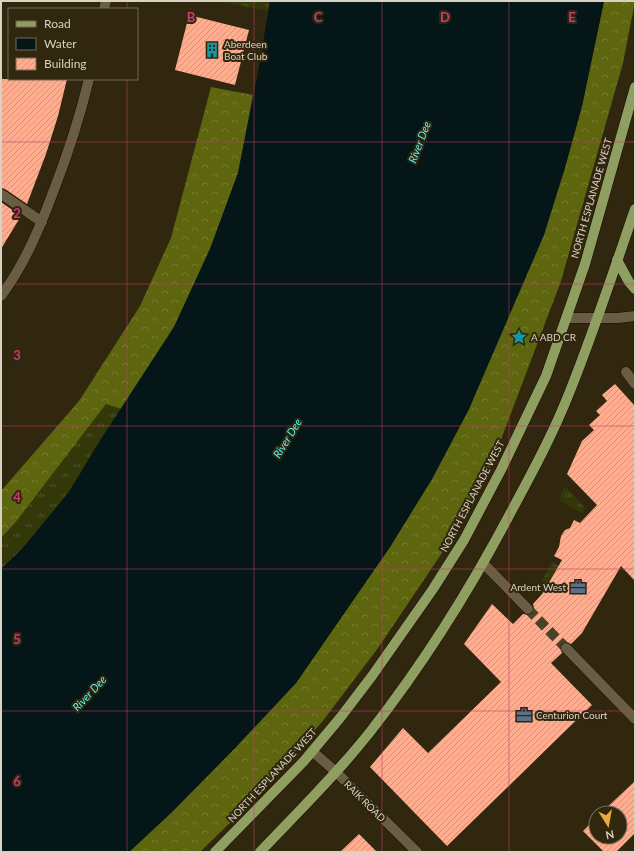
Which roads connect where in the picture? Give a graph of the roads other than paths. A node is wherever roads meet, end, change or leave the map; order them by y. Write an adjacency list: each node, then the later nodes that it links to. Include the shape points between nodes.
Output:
1 (89, 80): 5 (street, via 70,146)
2 (635, 87): 10 (main road, NORTH ESPLANADE WEST, via 585,264)
3 (1, 194): 5 (street)
4 (635, 209): 6 (main road)
5 (42, 222): 8 (street, via 25,258)
6 (617, 260): 7 (main road); 11 (main road)
7 (635, 289)
8 (1, 296)
9 (635, 316): 11 (street)
10 (566, 318): 11 (street); 18 (main road, NORTH ESPLANADE WEST, via 532,408 464,540 372,676)
11 (597, 318): 14 (main road, via 570,392 538,462)
12 (626, 372): 13 (street)
13 (635, 384)
14 (483, 563): 15 (street); 19 (main road, via 413,674)
15 (528, 609)
16 (566, 648): 17 (street)
17 (635, 719)
18 (312, 751): 19 (street, RAIK ROAD); 20 (main road, NORTH ESPLANADE WEST)
19 (336, 772): 21 (main road); 22 (street, RAIK ROAD)
20 (215, 852)
21 (260, 852)
22 (417, 852)

